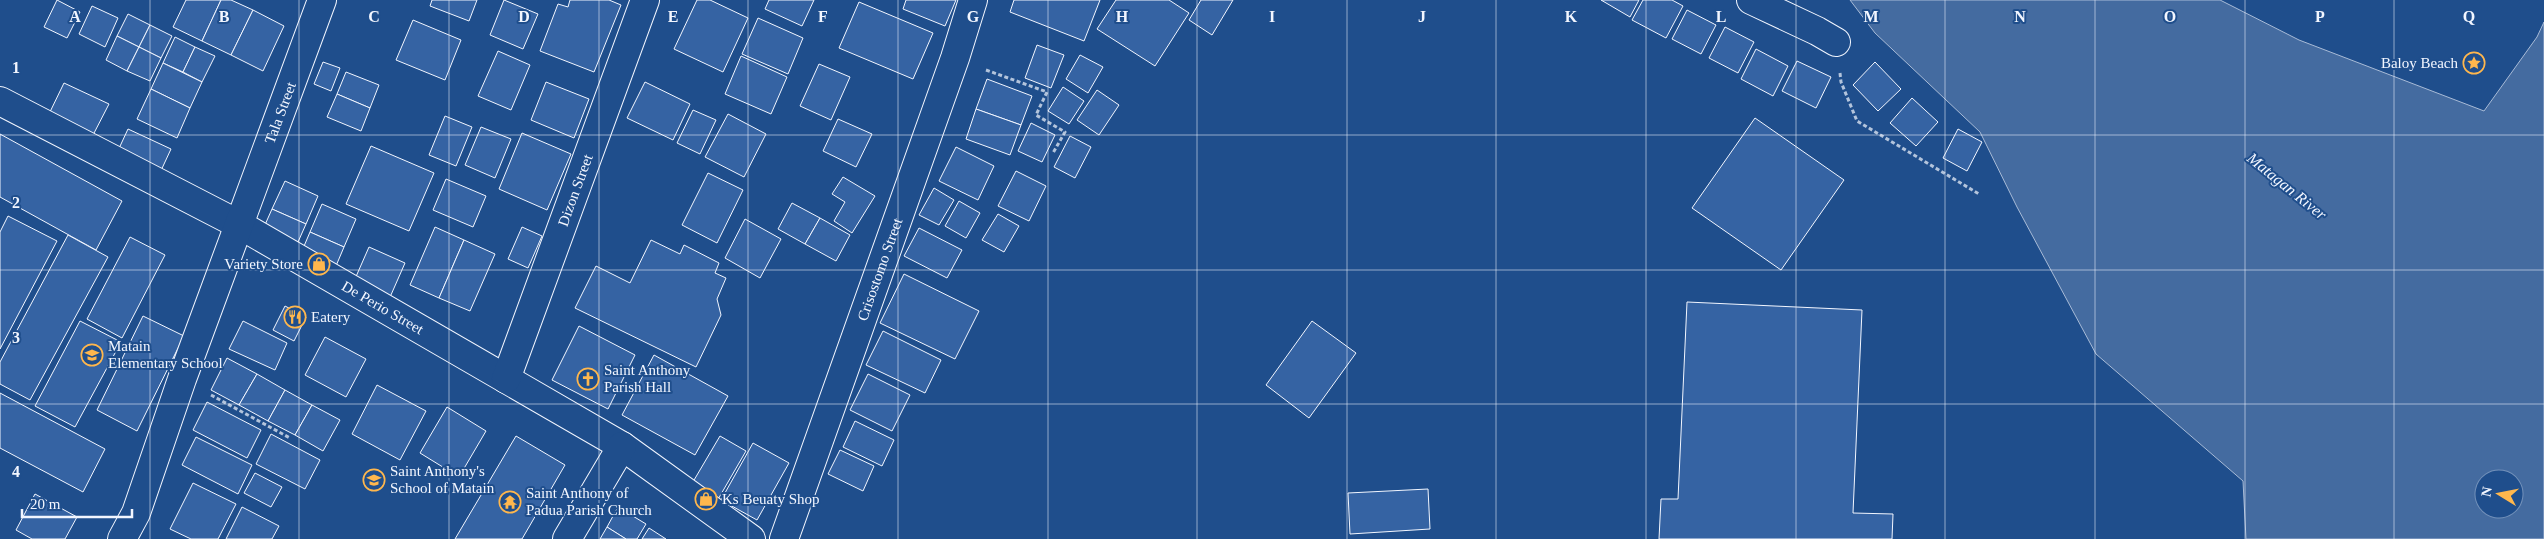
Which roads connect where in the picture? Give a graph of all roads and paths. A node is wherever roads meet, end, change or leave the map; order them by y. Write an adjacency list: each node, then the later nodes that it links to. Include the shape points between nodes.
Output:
1 (322, 0): 10 (street, Tala Street)
2 (645, 0): 12 (street, Dizon Street)
3 (973, 0): 6 (street, Crisostomo Street)
4 (1751, 0): 5 (street)
5 (1836, 42): 9 (path, via 1841,82 1857,121)
6 (955, 58): 8 (path, via 1047,92 1036,115 1065,132); 18 (street, Crisostomo Street)
7 (0, 101): 10 (street, De Perio Street)
8 (1053, 153)
9 (1979, 194)
10 (240, 225): 11 (street, Tala Street); 12 (street, De Perio Street)
11 (182, 379): 13 (path); 15 (street, Tala Street, via 136,513)
12 (506, 379): 14 (street, De Perio Street)
13 (290, 438)
14 (622, 446): 16 (street); 17 (street, De Perio Street)
15 (122, 539)
16 (567, 539)
17 (751, 539)
18 (784, 539)

